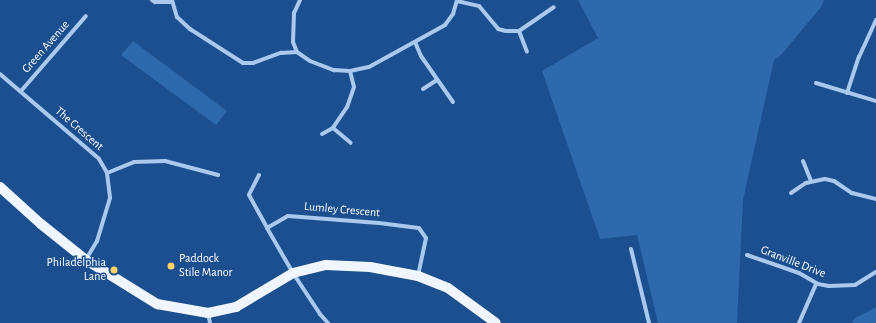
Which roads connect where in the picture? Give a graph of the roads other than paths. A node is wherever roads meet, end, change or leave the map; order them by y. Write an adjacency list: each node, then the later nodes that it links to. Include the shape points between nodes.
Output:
1 (152, 0): 3 (street)
2 (300, 0): 10 (street, via 294,12 293,42)
3 (172, 1): 10 (street, via 177,17 190,29 243,63 253,64 281,53)
4 (457, 1): 8 (street, via 479,6 498,29 506,32); 9 (street, via 453,14 445,25)
5 (554, 7): 8 (street)
6 (86, 16): 17 (street, Green Avenue)
7 (876, 20): 18 (street, via 859,57)
8 (519, 31): 11 (street)
9 (415, 42): 12 (street, via 369,67); 14 (street)
10 (298, 52): 12 (street, via 310,61 334,70)
11 (527, 52)
12 (350, 71): 21 (street, via 354,86 347,107)
13 (0, 74): 17 (street, The Crescent)
14 (437, 80): 16 (street); 20 (street)
15 (816, 83): 18 (street)
16 (423, 89)
17 (21, 91): 25 (street, The Crescent, via 99,159)
18 (847, 93): 19 (street)
19 (876, 101)
20 (453, 102)
21 (333, 128): 22 (street); 23 (street)
22 (322, 134)
23 (351, 143)
24 (804, 161): 28 (street)
25 (107, 173): 26 (street, via 134,162 165,161); 35 (street, The Crescent, via 110,198 97,241)
26 (218, 175)
27 (259, 175): 32 (street, via 249,195)
28 (811, 181): 30 (street); 31 (street, via 825,179 852,193)
29 (0, 187): 35 (main road)
30 (791, 193)
31 (876, 198)
32 (267, 228): 37 (street); 38 (street, Lumley Crescent, via 288,216 418,228 426,238)
33 (631, 249): 44 (street)
34 (747, 256): 39 (street, Granville Drive, via 799,273)
35 (86, 260): 40 (main road, via 157,304)
36 (876, 272): 39 (street, Granville Drive, via 855,285 842,287)
37 (293, 273): 38 (main road, via 326,266 341,266 370,267); 40 (main road, via 236,306); 42 (street)
38 (418, 276): 43 (main road, via 448,288)
39 (816, 284): 45 (street)
40 (208, 313): 41 (street)
41 (210, 323)
42 (328, 323)
43 (496, 323)
44 (649, 323)
45 (799, 323)

